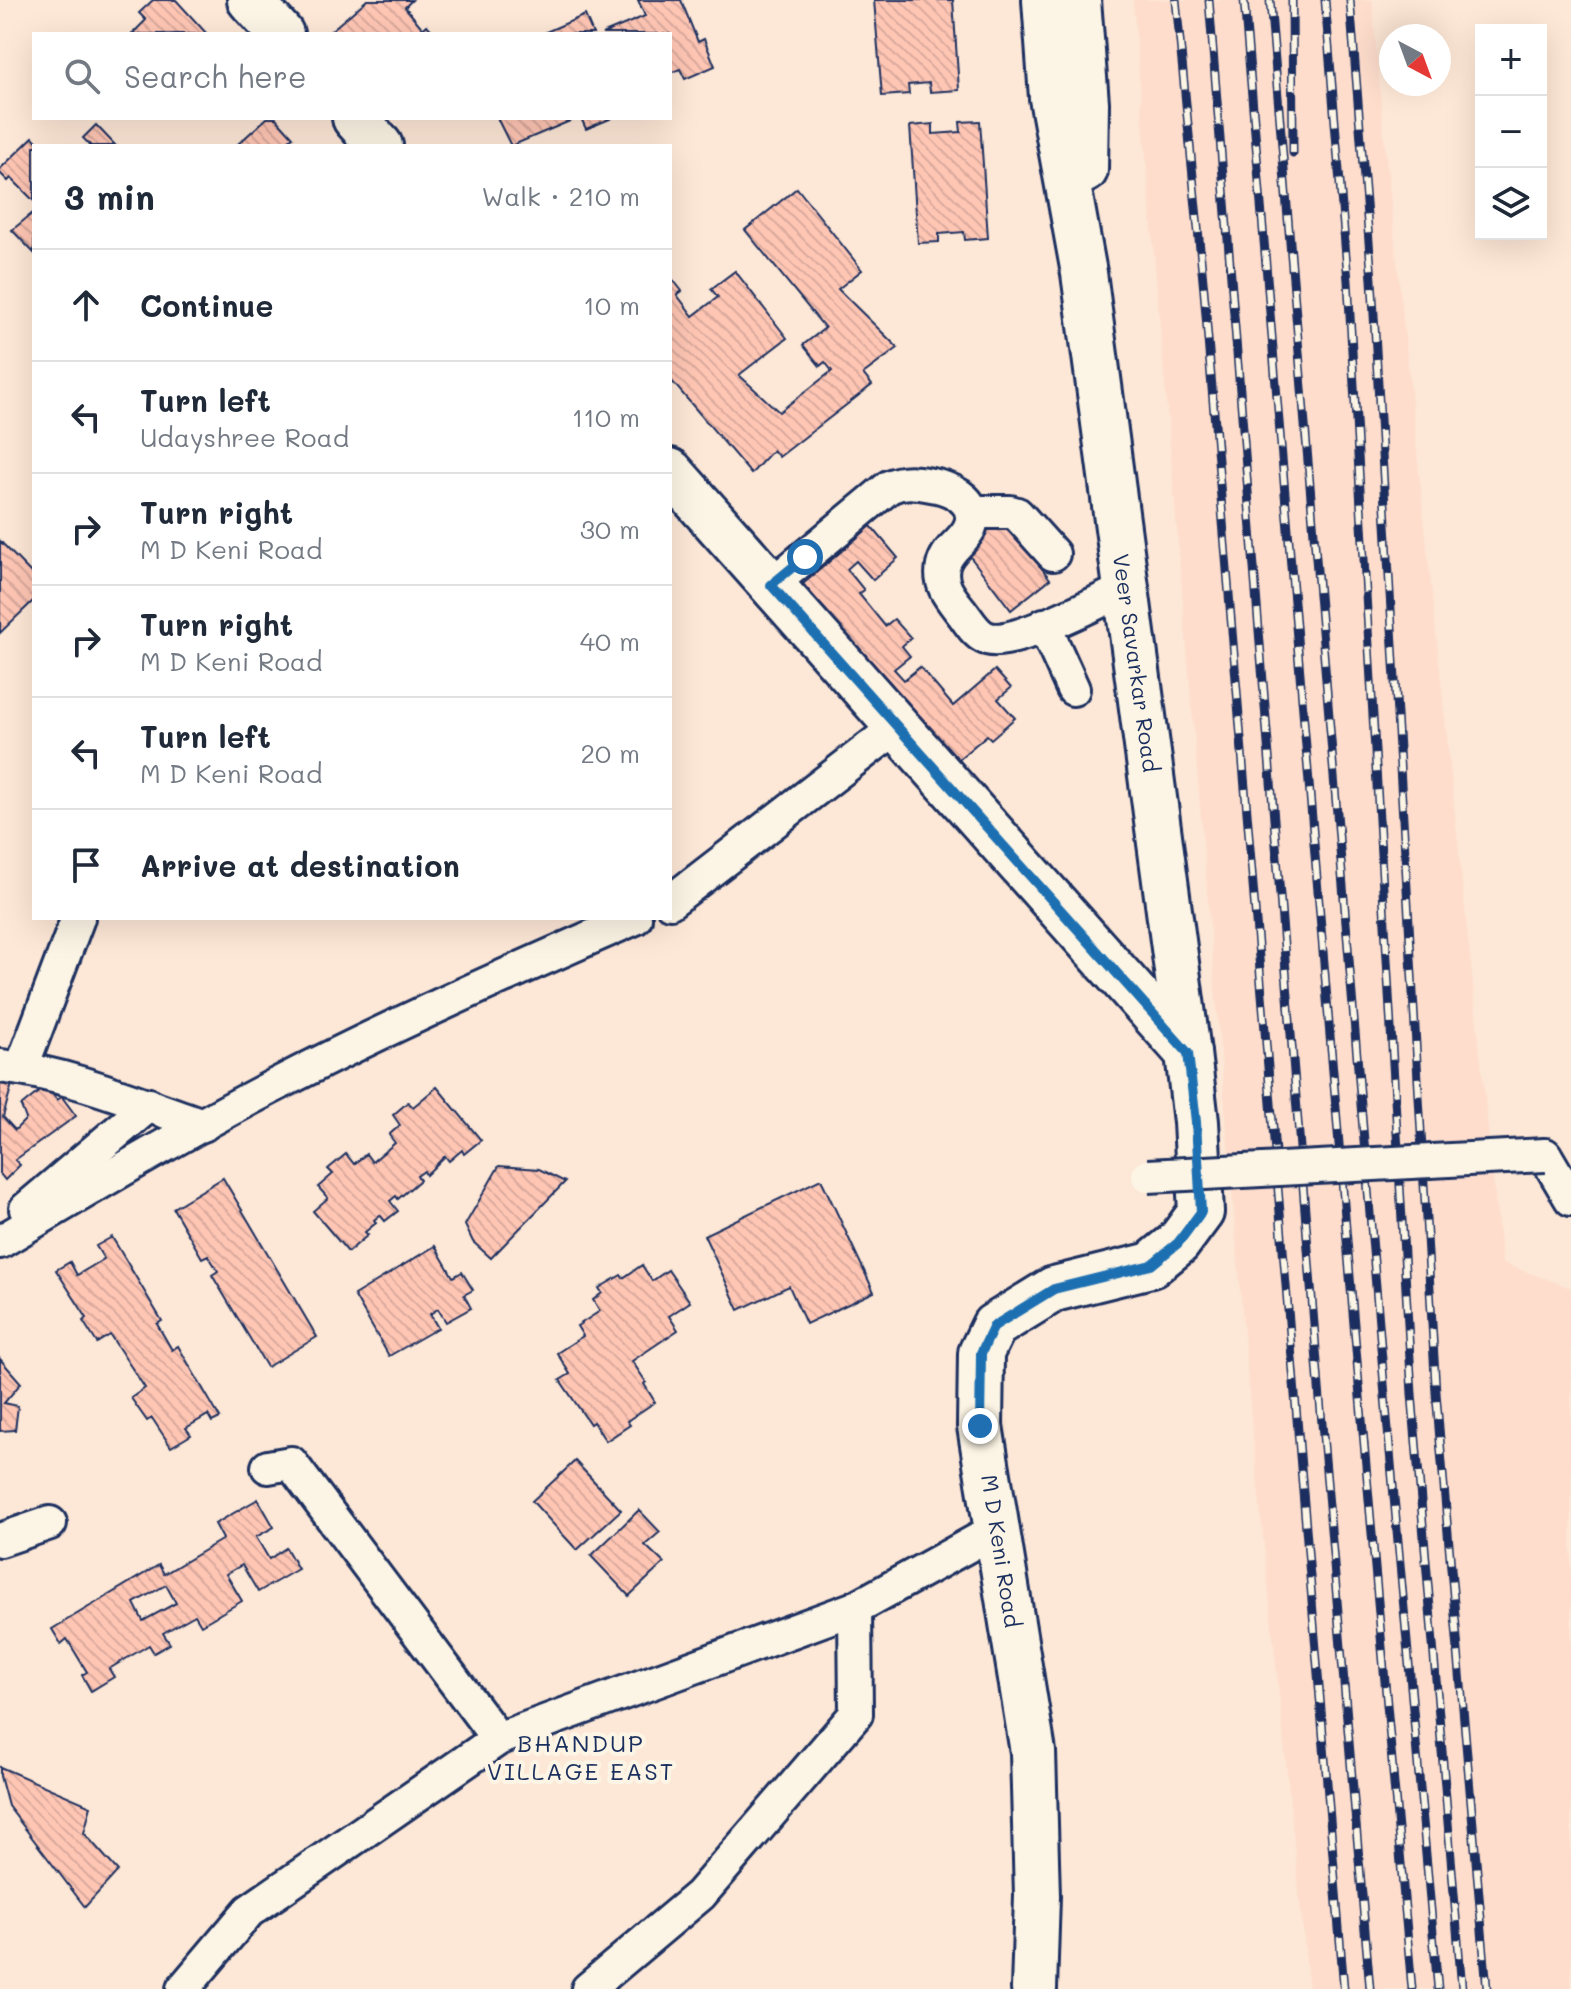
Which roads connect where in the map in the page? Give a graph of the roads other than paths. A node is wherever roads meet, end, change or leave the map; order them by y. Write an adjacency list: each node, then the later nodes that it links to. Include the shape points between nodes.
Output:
1 (250, 0): 4 (street)
2 (1045, 0): 7 (street, Veer Savarkar Road, via 1052,98)
3 (1078, 0): 7 (street, Veer Savarkar Road, via 1086,103)
4 (279, 32)
5 (357, 120): 6 (street)
6 (378, 144)
7 (1084, 273): 12 (street, Veer Savarkar Road)
8 (672, 473): 11 (street)
9 (972, 512): 10 (street, via 1017,514); 11 (street, via 963,496 946,488 903,481); 13 (street, via 970,527 946,555 941,571 944,590 981,636 997,642)
10 (1053, 554)
11 (771, 585): 15 (street)
12 (1126, 589): 13 (street); 19 (street, Veer Savarkar Road)
13 (1044, 625): 14 (street)
14 (1073, 689)
15 (898, 726): 16 (street); 19 (street)
16 (672, 900)
17 (77, 920): 20 (street)
18 (630, 920): 22 (street, via 448,1001)
19 (1188, 1053): 29 (street, M D Keni Road, via 1201,1212 1178,1243 1151,1265 1054,1289 994,1326 981,1353 980,1426)
20 (11, 1067): 21 (street)
21 (149, 1105): 22 (street); 25 (street, via 21,1214)
22 (203, 1125): 26 (street)
23 (1148, 1176): 24 (street, bridge, via 1545,1155)
24 (1571, 1199)
25 (0, 1224)
26 (0, 1242)
27 (268, 1467): 32 (street, via 291,1463)
28 (50, 1523): 30 (street)
29 (998, 1529): 31 (street); 35 (street, M D Keni Road, via 1033,1752)
30 (0, 1540)
31 (855, 1608): 32 (street); 34 (street, via 856,1714 700,1895)
32 (498, 1739): 33 (street, via 249,1911)
33 (183, 1989)
34 (588, 1989)
35 (1034, 1989)

